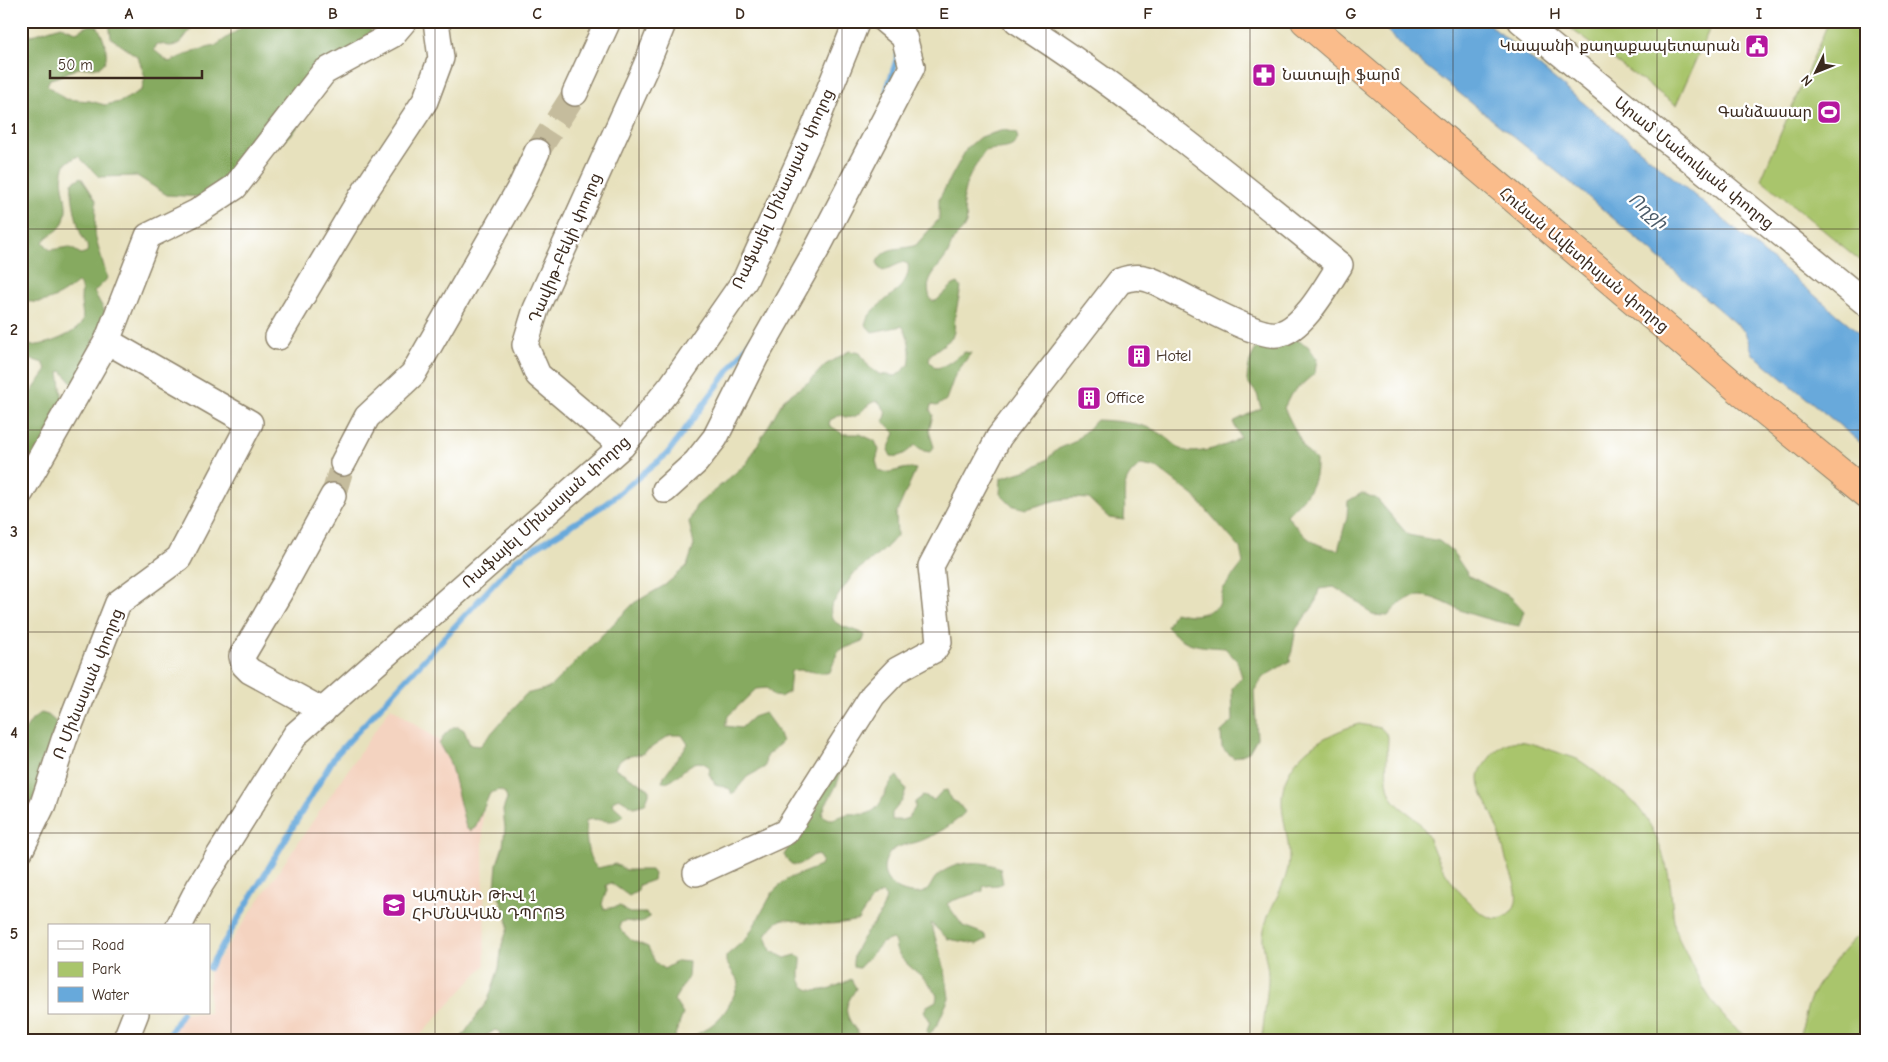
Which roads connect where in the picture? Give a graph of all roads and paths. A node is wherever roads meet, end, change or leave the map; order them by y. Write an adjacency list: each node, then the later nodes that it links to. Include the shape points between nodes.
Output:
1 (404, 21): 14 (street, via 392,35 324,72 235,187 197,212 148,236)
2 (436, 21): 13 (street, via 441,58 425,101 362,196)
3 (608, 21): 10 (street)
4 (664, 21): 15 (street, Դավիթ-Բեկի փողոց, via 536,309 525,345 538,375)
5 (856, 21): 15 (street, Ռաֆայել Մինասյան փողոց, via 811,135 745,280 672,385)
6 (885, 21): 17 (street, via 904,37 912,67 715,438 696,462)
7 (1017, 21): 23 (street, via 1093,71 1198,150 1340,265 1316,303 1299,322 1278,334 1258,332 1154,281 1134,276 1120,281 999,437 931,566 939,642 934,650 897,670 873,695 786,832)
8 (1305, 21): 19 (highway, Հունան Ավետիսյան փողոց, via 1728,381)
9 (1521, 21): 12 (street, Արամ Մանուկյան փողոց)
10 (575, 93)
11 (537, 152): 16 (street, via 521,186 413,374 367,417)
12 (1867, 304)
13 (278, 337)
14 (108, 341): 18 (street); 22 (street, Ռ Մինասյան փողոց, via 250,423 179,558 118,603 64,740 44,804)
15 (622, 446): 21 (street, Ռաֆայել Մինասյան փողոց)
16 (343, 462)
17 (665, 490)
18 (21, 492)
19 (1867, 494)
20 (333, 496): 21 (street, via 242,656 250,671)
21 (323, 711): 24 (street, Ռաֆայել Մինասյան փողոց, via 296,734 199,887)
22 (21, 850)
23 (696, 873)
24 (180, 924)
25 (136, 1014): 26 (street)
26 (125, 1041)

